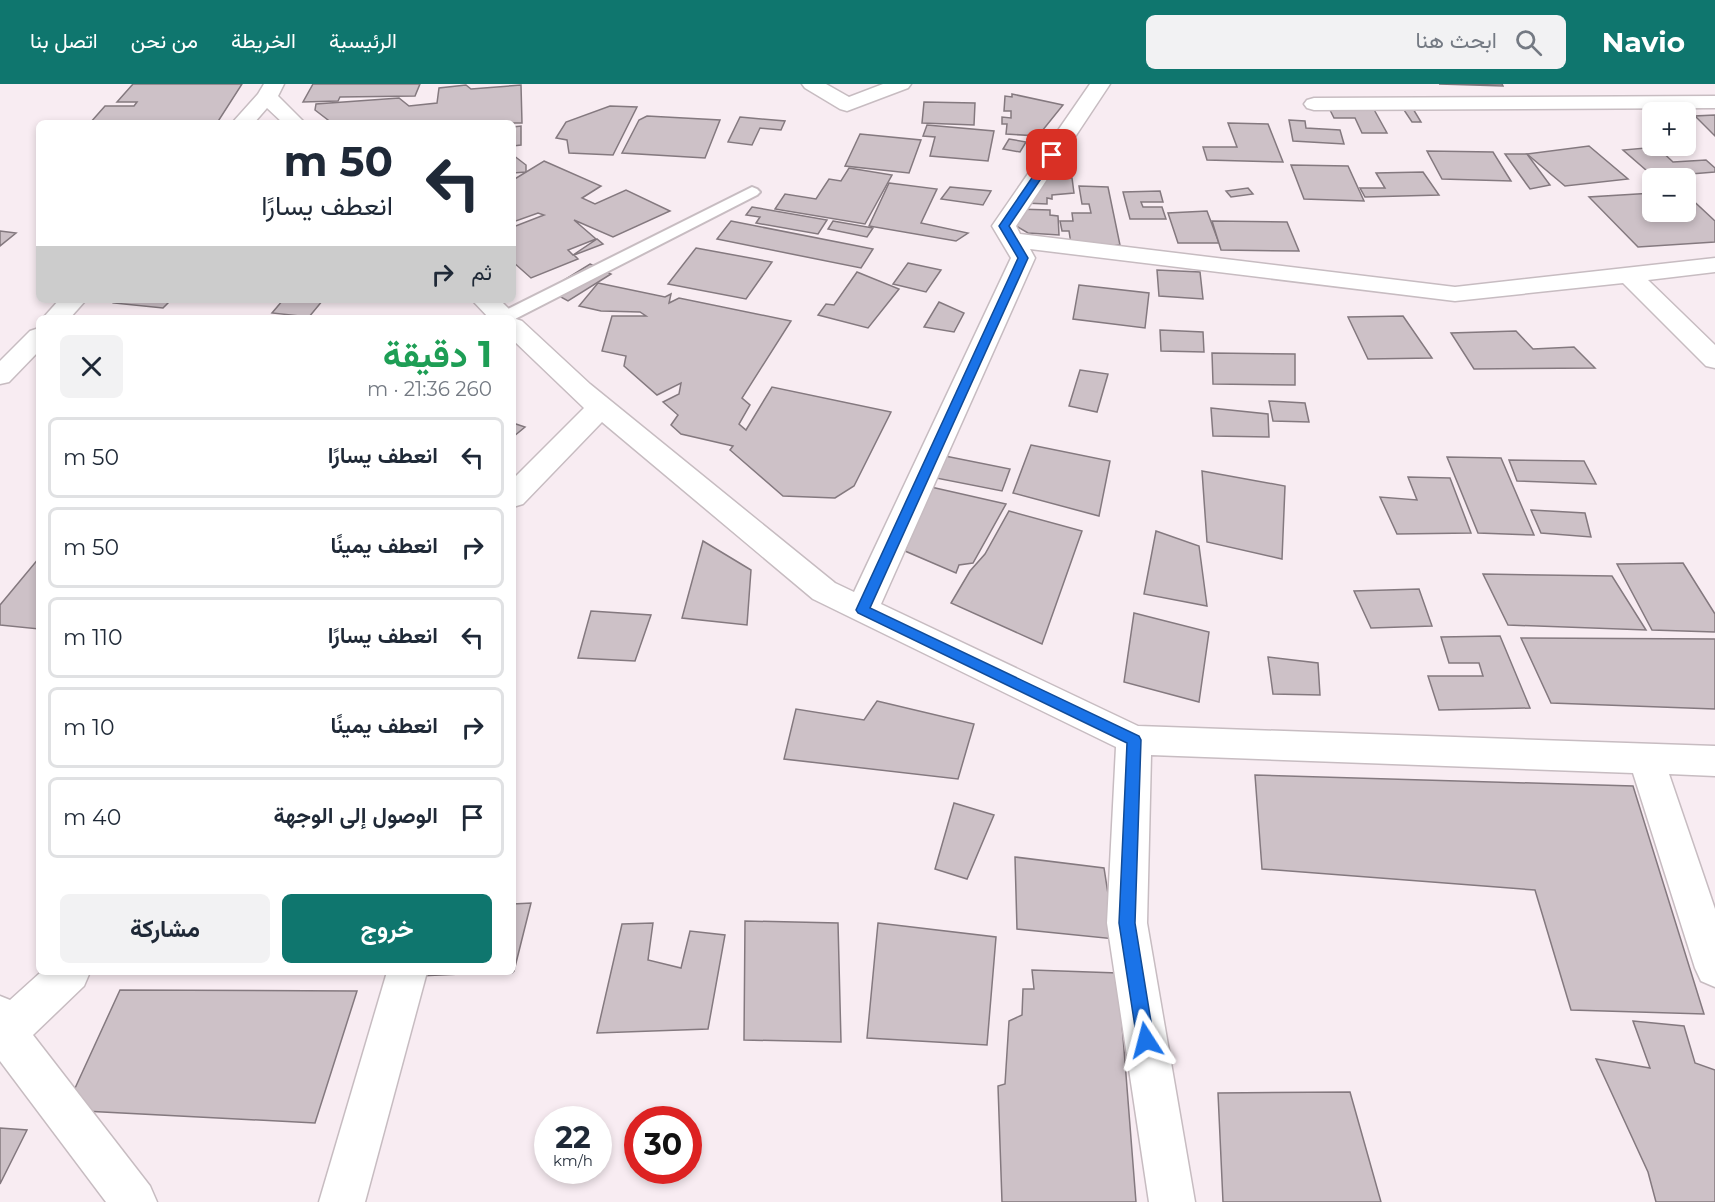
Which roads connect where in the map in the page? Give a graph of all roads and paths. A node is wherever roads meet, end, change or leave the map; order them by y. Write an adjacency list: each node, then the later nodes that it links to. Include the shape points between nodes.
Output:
1 (812, 84): 2 (street, via 847,105)
2 (901, 84)
3 (1100, 84): 10 (street, via 1004,226)
4 (271, 90): 7 (street); 8 (street)
5 (1715, 102): 6 (street)
6 (1314, 104)
7 (245, 120)
8 (293, 120)
9 (752, 192): 17 (lane)
10 (1012, 240): 12 (street, via 1455,294); 24 (street, via 1023,258)
11 (1715, 265): 12 (street)
12 (1630, 276): 20 (street)
13 (70, 303): 15 (street)
14 (488, 303): 16 (street)
15 (59, 315)
16 (501, 315)
17 (510, 315)
18 (516, 329): 22 (street)
19 (36, 339): 21 (street)
20 (1715, 360)
21 (0, 376)
22 (601, 406): 23 (street); 24 (street, via 824,591)
23 (516, 494)
24 (862, 610): 25 (street)
25 (1134, 740): 26 (street); 34 (street, via 1127,923)
26 (1647, 759): 27 (street); 28 (street)
27 (1715, 761)
28 (1715, 968)
29 (66, 975): 31 (street)
30 (406, 975): 33 (street)
31 (3, 1024): 32 (street)
32 (134, 1202)
33 (342, 1202)
34 (1172, 1202)

